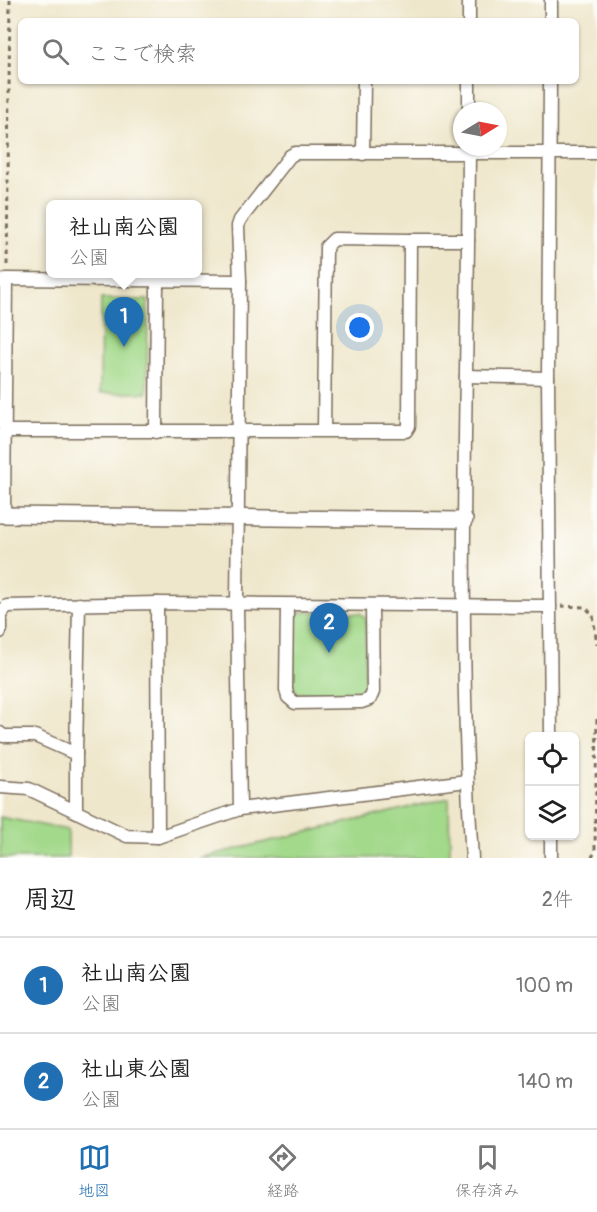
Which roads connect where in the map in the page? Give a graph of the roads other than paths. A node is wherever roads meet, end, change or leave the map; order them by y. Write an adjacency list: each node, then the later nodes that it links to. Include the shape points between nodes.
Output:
1 (469, 0): 3 (street)
2 (551, 0): 4 (street)
3 (469, 18)
4 (551, 18)
5 (364, 84): 13 (street)
6 (469, 84): 8 (street)
7 (550, 84): 11 (street)
8 (469, 102)
9 (453, 151): 13 (street)
10 (507, 151): 11 (street)
11 (549, 152): 12 (street); 20 (street)
12 (597, 153)
13 (363, 154): 18 (street, via 290,156 238,226)
14 (469, 156): 16 (street)
15 (410, 240): 16 (street); 21 (street, via 334,239 326,247); 21 (street, via 410,426 400,433)
16 (468, 240): 19 (street)
17 (157, 281): 18 (street); 22 (street, via 6,279); 23 (street)
18 (240, 281): 24 (street)
19 (466, 376): 20 (street); 27 (street)
20 (548, 378): 34 (street)
21 (324, 430): 24 (street)
22 (6, 431): 23 (street); 25 (street)
23 (156, 432): 24 (street)
24 (240, 432): 26 (street)
25 (2, 515): 26 (street)
26 (239, 519): 27 (street); 30 (street)
27 (465, 520): 33 (street)
28 (158, 603): 29 (street); 30 (street); 43 (street)
29 (79, 604): 35 (street, via 7,606 0,615); 38 (street)
30 (237, 604): 31 (street); 41 (street)
31 (287, 605): 32 (street); 32 (street, via 286,690 295,703 370,699)
32 (372, 606): 33 (street)
33 (466, 606): 34 (street); 39 (street)
34 (550, 606): 36 (street)
35 (0, 632)
36 (551, 732)
37 (0, 733): 38 (street, via 36,736)
38 (76, 754): 42 (street)
39 (467, 781): 41 (street); 45 (street)
40 (0, 787): 42 (street, via 29,789)
41 (240, 809): 43 (street)
42 (76, 811): 43 (street, via 127,836)
43 (158, 837)
44 (551, 840): 46 (street)
45 (472, 858)
46 (551, 858)

